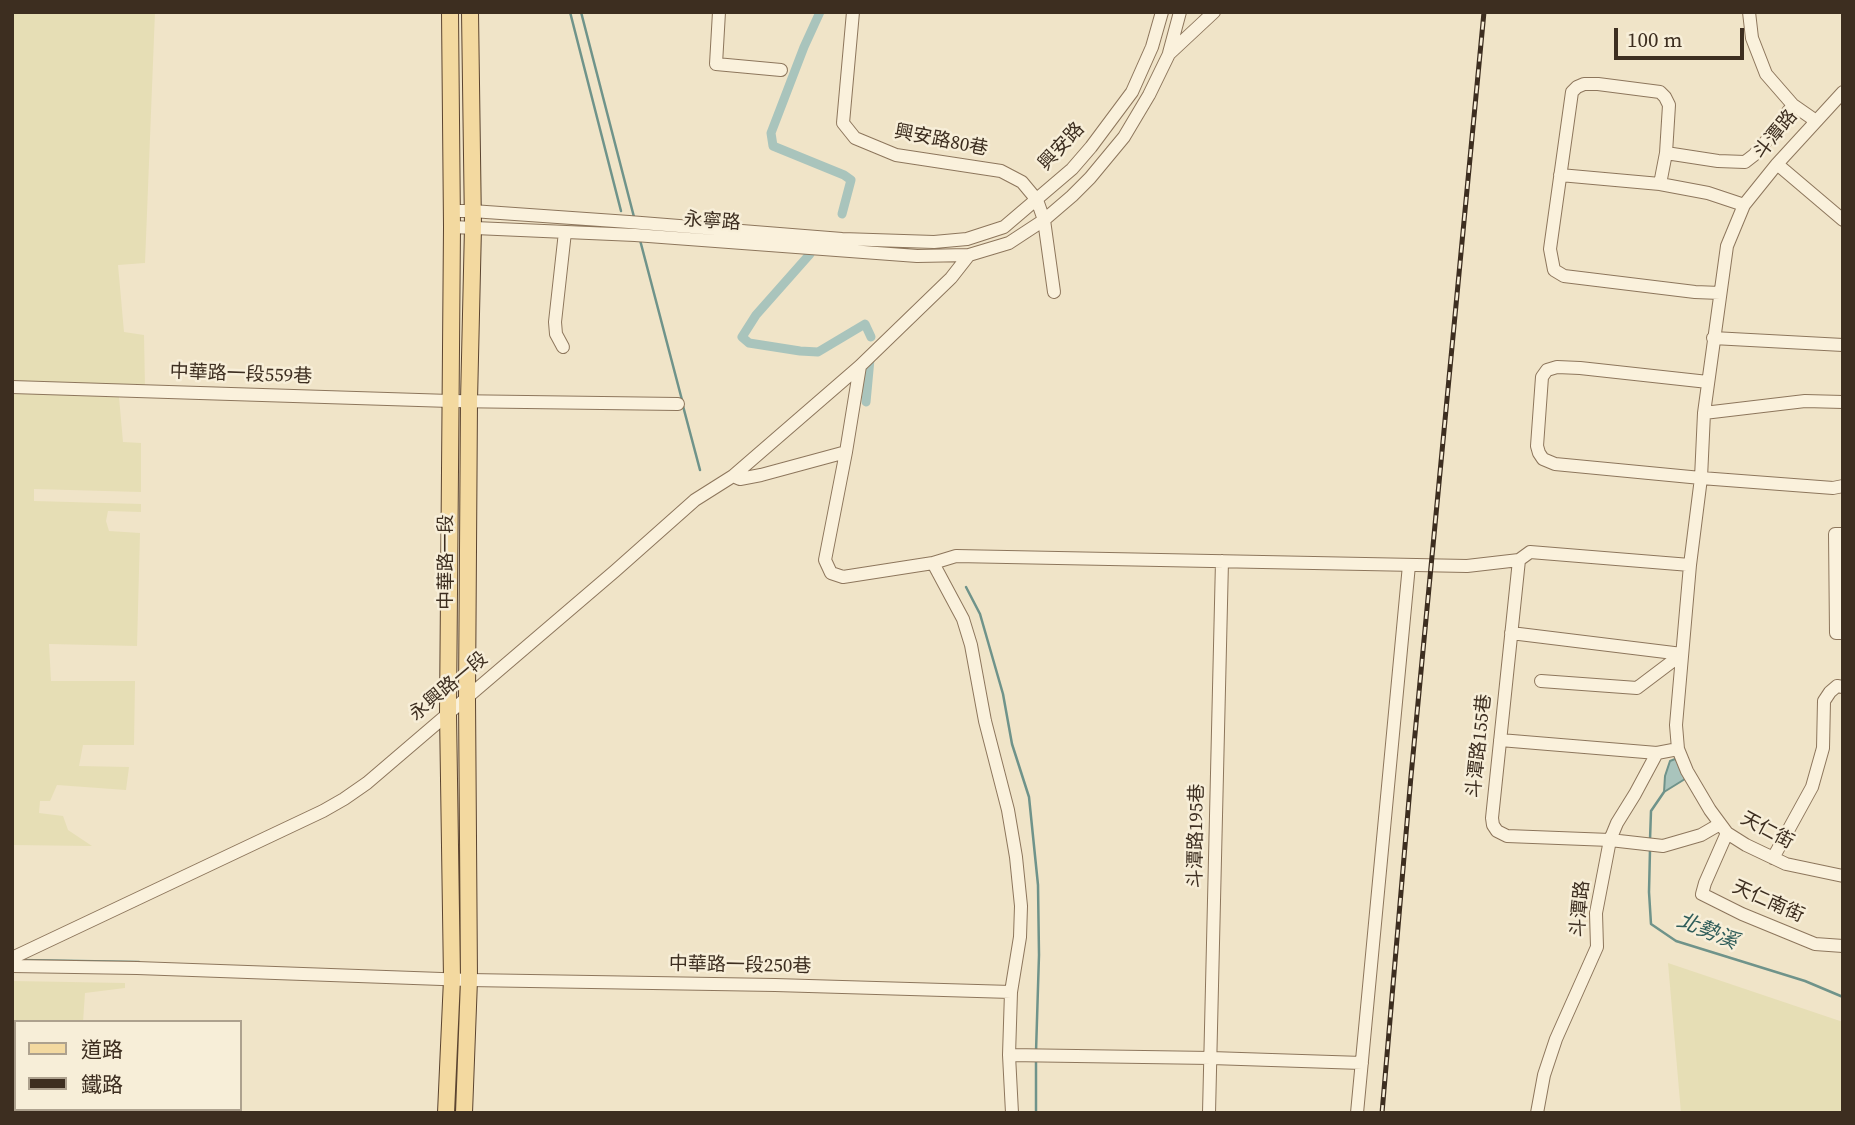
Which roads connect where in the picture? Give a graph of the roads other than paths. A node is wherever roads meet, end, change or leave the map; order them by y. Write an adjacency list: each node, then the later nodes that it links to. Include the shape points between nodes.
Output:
1 (450, 12): 21 (main road, 中華路一段)
2 (470, 12): 22 (main road, 中華路一段)
3 (719, 12): 11 (street, via 716,64)
4 (853, 12): 19 (street, 興安路80巷, via 842,123 855,138 896,155 1001,172 1022,182)
5 (1162, 12): 9 (street)
6 (1180, 12): 10 (street)
7 (1214, 12): 10 (street, 興安路)
8 (1749, 12): 13 (street, 斗潭路, via 1752,38 1766,75)
9 (1152, 47): 10 (street); 19 (street, 興安路, via 1132,92 1091,147)
10 (1169, 54): 23 (street, 興安路, via 1124,137 1090,178)
11 (781, 70)
12 (1843, 92): 14 (street)
13 (1793, 105): 14 (street, 斗潭路); 15 (street, via 1745,162)
14 (1816, 121): 16 (street, 斗潭路)
15 (1666, 153): 17 (street, via 1669,105 1660,92 1584,84 1572,92); 18 (street)
16 (1777, 164): 20 (street, 斗潭路); 24 (street)
17 (1560, 175): 18 (street); 29 (street, via 1550,249 1554,270 1564,276)
18 (1660, 184): 20 (street)
19 (1037, 200): 23 (street, 興安路80巷); 26 (street, 興安路, via 1004,227)
20 (1744, 205): 29 (street, 斗潭路, via 1727,246)
21 (452, 219): 22 (street, 永寧路); 36 (main road, 中華路一段)
22 (472, 219): 25 (street, 永寧路); 26 (street, 永寧路, via 842,239); 37 (main road, 中華路一段)
23 (1044, 220): 27 (street, 興安路, via 1009,243); 28 (street, 興安路80巷)
24 (1843, 220)
25 (565, 232): 27 (street, 永寧路, via 905,255); 32 (street, via 555,322)
26 (967, 239): 27 (street)
27 (969, 255): 33 (street)
28 (1054, 292)
29 (1720, 293): 30 (street, 斗潭路)
30 (1713, 338): 31 (street); 34 (street, 斗潭路)
31 (1843, 345)
32 (563, 347)
33 (860, 366): 41 (street); 42 (street, 永興路一段)
34 (1708, 382): 40 (street, 斗潭路); 43 (street, via 1569,367 1547,370 1542,377 1536,446 1543,459 1555,464)
35 (12, 387): 36 (street, 中華路一段559巷)
36 (450, 401): 37 (street, 中華路一段559巷); 57 (main road, 中華路一段)
37 (469, 401): 39 (street, 中華路一段559巷); 56 (main road, 中華路一段)
38 (1843, 402): 40 (street, via 1805,401)
39 (678, 404)
40 (1704, 413): 43 (street, 斗潭路)
41 (846, 452): 42 (street, via 761,475); 48 (street, via 825,560 831,572 853,577)
42 (733, 476): 56 (street, 永興路一段, via 695,500)
43 (1701, 478): 44 (street); 50 (street, 斗潭路)
44 (1843, 486)
45 (1843, 534): 51 (street, via 1835,534 1835,596 1836,633)
46 (1519, 560): 49 (street, via 1467,566); 50 (street, via 1530,552); 52 (street, 斗潭路155巷)
47 (1222, 561): 48 (street, via 957,556); 49 (street); 72 (street, 斗潭路195巷)
48 (933, 563): 70 (street, via 963,619 971,645 1008,810 1021,905)
49 (1409, 565): 73 (street)
50 (1690, 565): 53 (street, 斗潭路)
51 (1843, 633)
52 (1511, 634): 53 (street); 58 (street, 斗潭路155巷)
53 (1682, 654): 54 (street, via 1637,688); 59 (street, 斗潭路)
54 (1541, 681)
55 (1843, 687): 63 (street, via 1837,686 1824,701 1823,748 1812,787)
56 (467, 697): 57 (street, 永興路一段); 69 (main road, 中華路一段)
57 (448, 713): 66 (street, 永興路一段, via 367,783 333,805); 68 (main road, 中華路一段)
58 (1500, 740): 60 (street); 62 (street, 斗潭路155巷, via 1492,818 1497,831 1507,836)
59 (1678, 749): 60 (street); 61 (street, 天仁街, via 1696,787)
60 (1657, 753): 62 (street, 斗潭路)
61 (1724, 828): 62 (street, via 1662,846); 63 (street, 天仁街); 65 (street, 天仁南街, via 1702,894 1815,944)
62 (1610, 839): 79 (street, 斗潭路, via 1596,913 1597,947 1556,1039)
63 (1773, 858): 64 (street, 天仁街)
64 (1843, 876)
65 (1843, 946)
66 (12, 958)
67 (12, 966): 68 (street, 中華路一段250巷)
68 (452, 979): 69 (street, 中華路一段250巷); 74 (main road, 中華路一段)
69 (469, 981): 70 (street, 中華路一段250巷); 75 (main road, 中華路一段)
70 (1012, 992): 71 (street)
71 (1009, 1055): 72 (street); 76 (street)
72 (1211, 1058): 73 (street); 77 (street, 斗潭路195巷)
73 (1362, 1063): 78 (street)
74 (446, 1113)
75 (464, 1113)
76 (1012, 1113)
77 (1209, 1113)
78 (1357, 1113)
79 (1537, 1113)

